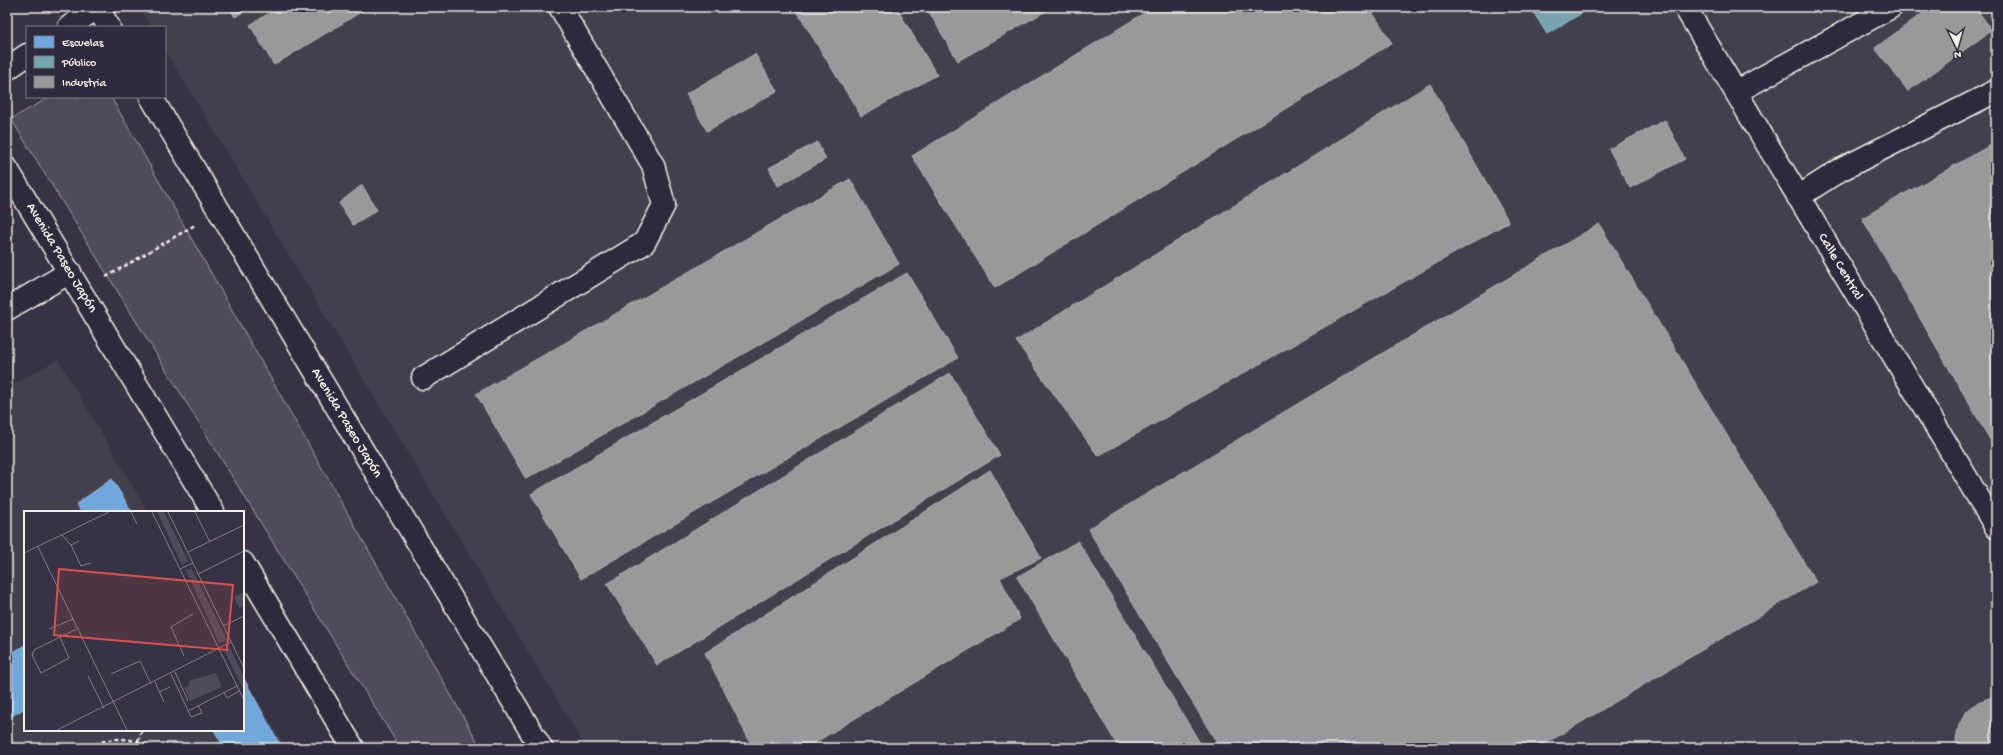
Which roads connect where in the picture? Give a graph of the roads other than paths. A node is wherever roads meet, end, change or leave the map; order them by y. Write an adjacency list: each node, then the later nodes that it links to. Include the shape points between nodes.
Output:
1 (98, 7): 5 (main road); 6 (main road)
2 (560, 7): 16 (main road, via 653,165 664,205 644,243)
3 (1685, 7): 10 (main road, Calle Central)
4 (1891, 7): 10 (main road)
5 (70, 26)
6 (108, 26)
7 (26, 57): 8 (main road)
8 (7, 69)
9 (1996, 91): 13 (main road, via 1840,170)
10 (1736, 92): 13 (main road, Calle Central)
11 (152, 98): 21 (main road, Avenida Paseo Japón)
12 (7, 169): 14 (main road, Avenida Paseo Japón)
13 (1798, 197): 18 (main road, Calle Central)
14 (70, 272): 15 (main road); 17 (main road, Avenida Paseo Japón)
15 (7, 310)
16 (423, 378)
17 (212, 511)
18 (1996, 527)
19 (244, 565): 20 (main road)
20 (352, 748)
21 (541, 748)

